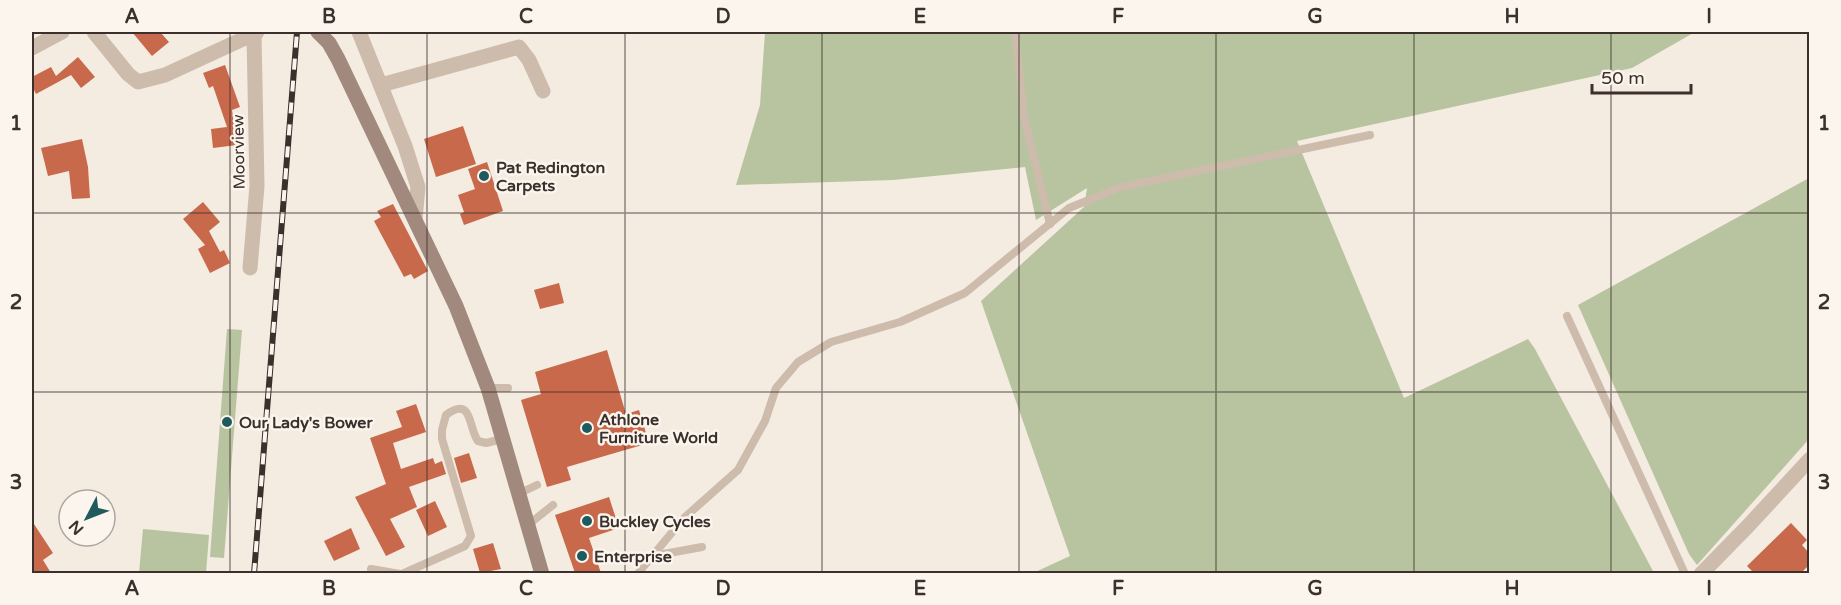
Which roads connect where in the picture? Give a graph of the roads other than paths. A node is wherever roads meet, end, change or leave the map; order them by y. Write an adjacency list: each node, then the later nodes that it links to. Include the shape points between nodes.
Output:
1 (62, 32): 7 (street)
2 (94, 32): 6 (street, Moorview, via 138,82 165,75)
3 (318, 32): 11 (main road, via 338,59)
4 (358, 32): 8 (street)
5 (1016, 32): 12 (lane, via 1024,116)
6 (255, 34): 13 (street, Moorview, via 257,186)
7 (39, 40)
8 (381, 85): 9 (street, via 519,47); 11 (street, via 418,187)
9 (543, 91)
10 (1370, 135): 12 (lane, via 1121,187 1069,208)
11 (415, 219): 15 (main road, via 456,306)
12 (1050, 224): 27 (lane, via 965,293 900,322 831,342 798,362 776,388 765,421 738,470 684,518)
13 (250, 267)
14 (1567, 316): 28 (lane)
15 (488, 388): 16 (lane); 17 (main road)
16 (508, 388)
17 (502, 439): 20 (main road); 25 (lane, via 478,441 473,435 470,414 464,410 446,415 442,439 471,536 465,546)
18 (1809, 459): 29 (street)
19 (537, 485): 20 (lane)
20 (520, 493): 22 (main road)
21 (553, 505): 22 (lane)
22 (528, 525): 26 (main road)
23 (702, 547): 27 (lane, via 658,555)
24 (371, 569): 25 (lane)
25 (401, 573)
26 (542, 573)
27 (638, 573)
28 (1685, 573)
29 (1701, 573)

